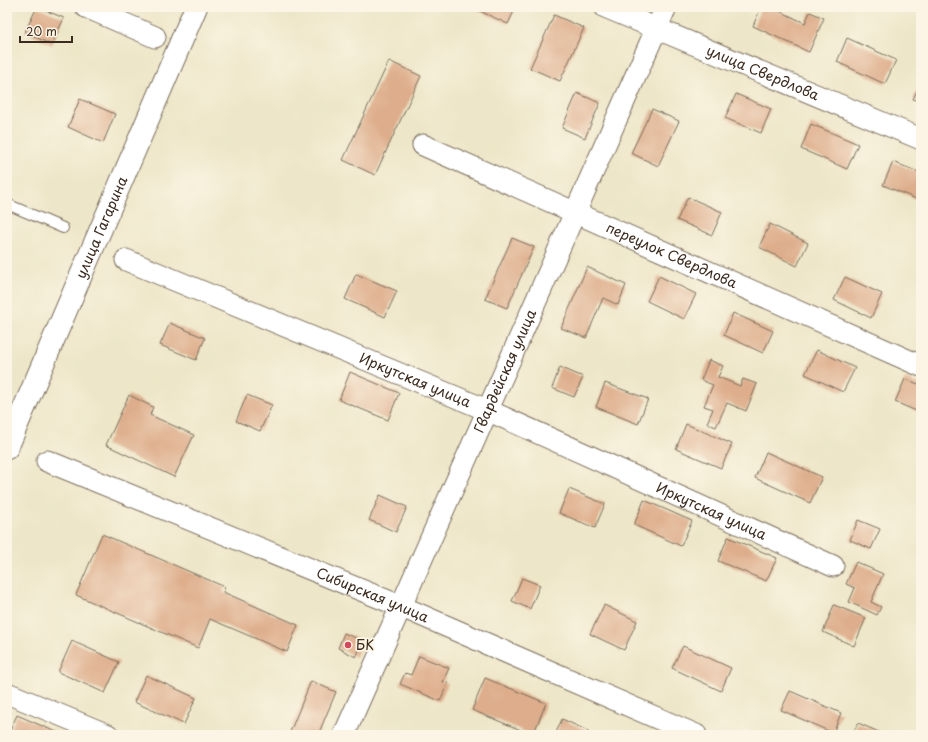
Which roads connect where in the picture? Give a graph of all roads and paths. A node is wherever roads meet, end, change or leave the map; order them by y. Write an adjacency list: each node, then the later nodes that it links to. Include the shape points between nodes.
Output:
1 (86, 7): 6 (street)
2 (196, 7): 15 (street, улица Гагарина)
3 (605, 7): 5 (street, улица Свердлова)
4 (666, 7): 5 (street, Гвардейская улица)
5 (657, 29): 7 (street, улица Свердлова); 10 (street, Гвардейская улица)
6 (155, 36)
7 (921, 139)
8 (423, 145): 10 (street, переулок Свердлова)
9 (7, 204): 11 (lane)
10 (576, 213): 13 (street, переулок Свердлова); 14 (street, Гвардейская улица)
11 (63, 228)
12 (126, 260): 14 (street, Иркутская улица)
13 (921, 366)
14 (487, 410): 17 (street, Иркутская улица); 18 (street, Гвардейская улица)
15 (7, 448)
16 (47, 461): 18 (street, Сибирская улица)
17 (833, 566)
18 (400, 606): 21 (street, Гвардейская улица); 22 (street, Сибирская улица)
19 (8, 696): 20 (street)
20 (108, 735)
21 (344, 735)
22 (696, 735)

